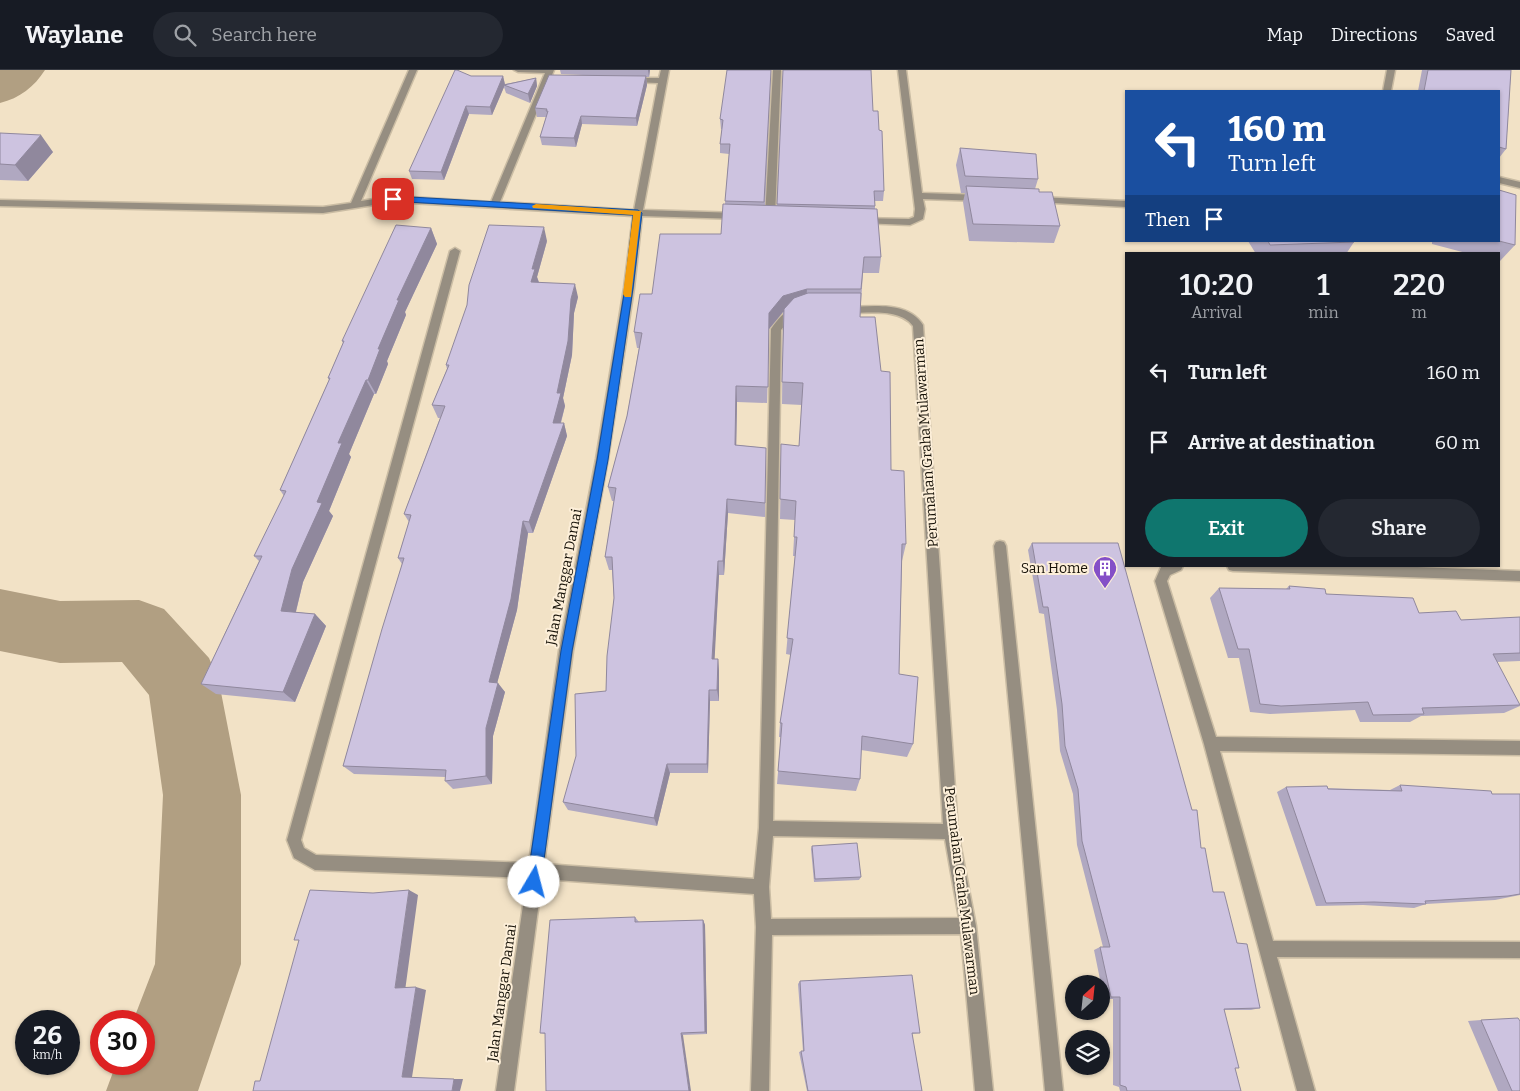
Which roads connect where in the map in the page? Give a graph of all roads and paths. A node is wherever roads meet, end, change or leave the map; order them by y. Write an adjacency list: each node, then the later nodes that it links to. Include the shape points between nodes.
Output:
1 (413, 70): 20 (street)
2 (518, 70): 7 (street)
3 (665, 70): 10 (street, Jalan Manggar Damai)
4 (777, 70): 21 (street, via 765,217)
5 (902, 70): 14 (street)
6 (1391, 70): 11 (street)
7 (549, 73): 8 (street); 18 (street)
8 (558, 78)
9 (624, 80): 10 (street)
10 (663, 81): 21 (street, Jalan Manggar Damai)
11 (1387, 90)
12 (1500, 180): 13 (street)
13 (1520, 185)
14 (918, 196): 15 (street); 22 (street, via 918,218 910,222)
15 (988, 198)
16 (1027, 200): 19 (street)
17 (0, 203): 20 (street, via 323,210)
18 (495, 204): 20 (street, via 393,199); 21 (street)
19 (1125, 204)
20 (354, 206)
21 (638, 213): 34 (street, Jalan Manggar Damai, via 602,460 566,651)
22 (850, 220)
23 (456, 252): 34 (street, via 294,840 300,853 315,862)
24 (806, 310): 32 (street, via 788,315 776,329)
25 (834, 310): 33 (street, Perumahan Graha Mulawarman, via 899,312 911,316 918,325)
26 (1000, 546): 43 (street)
27 (1175, 567): 30 (street, via 1165,571 1161,581)
28 (1262, 567): 29 (street)
29 (1520, 576)
30 (1211, 744): 31 (street); 38 (street)
31 (1520, 748)
32 (766, 828): 33 (street); 35 (street)
33 (951, 832): 36 (street, Perumahan Graha Mulawarman)
34 (536, 870): 35 (street); 40 (street, Jalan Manggar Damai)
35 (761, 887): 37 (street)
36 (968, 926): 37 (street); 42 (street, Perumahan Graha Mulawarman)
37 (764, 927): 41 (street)
38 (1267, 949): 39 (street); 44 (street)
39 (1520, 950)
40 (505, 1091)
41 (760, 1091)
42 (984, 1091)
43 (1054, 1091)
44 (1306, 1091)

